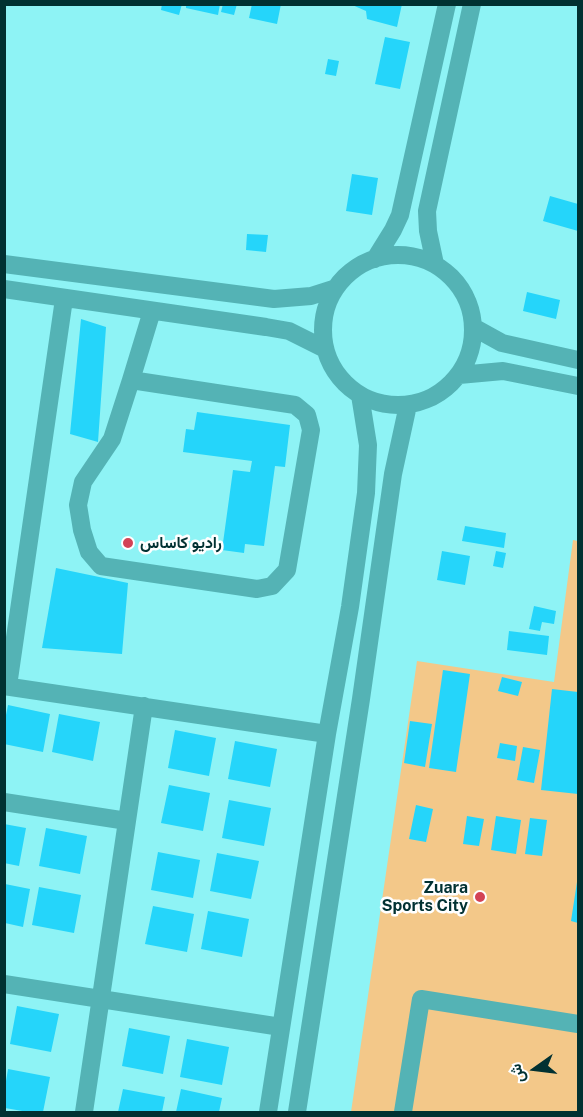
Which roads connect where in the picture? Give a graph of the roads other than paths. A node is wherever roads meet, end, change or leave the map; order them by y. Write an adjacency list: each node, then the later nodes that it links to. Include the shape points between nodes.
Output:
1 (447, 4): 3 (street, via 400,215)
2 (472, 4): 5 (street, via 427,211)
3 (375, 259): 5 (street, via 405,255); 6 (street, via 353,270)
4 (4, 264): 6 (street, via 274,299 311,296)
5 (435, 264): 10 (street, via 454,280 468,302)
6 (336, 288): 11 (street, via 323,328)
7 (4, 289): 8 (street)
8 (64, 299): 9 (street); 18 (street)
9 (152, 311): 11 (street, via 289,331); 14 (street)
10 (473, 327): 12 (street, via 502,343); 13 (street, via 472,344)
11 (325, 349): 16 (street, via 338,375)
12 (579, 360)
13 (459, 375): 15 (street, via 503,371); 17 (street, via 427,400)
14 (130, 380): 14 (street, via 112,440 83,482 78,505 89,552 101,566 257,588 272,586 287,570 311,430 307,415 295,405)
15 (579, 386)
16 (360, 395): 17 (street, via 375,402); 20 (street, via 368,445 366,493)
17 (408, 405): 24 (street, via 393,474)
18 (6, 686): 19 (street)
19 (144, 706): 20 (street); 22 (street)
20 (327, 734): 23 (street)
21 (4, 802): 22 (street)
22 (127, 820): 26 (street)
23 (291, 958): 24 (street); 28 (street)
24 (320, 962): 31 (street)
25 (4, 984): 26 (street)
26 (101, 999): 28 (street); 29 (street)
27 (579, 1024): 32 (street, via 421,999)
28 (281, 1027): 30 (street)
29 (84, 1113)
30 (268, 1113)
31 (297, 1113)
32 (403, 1113)

